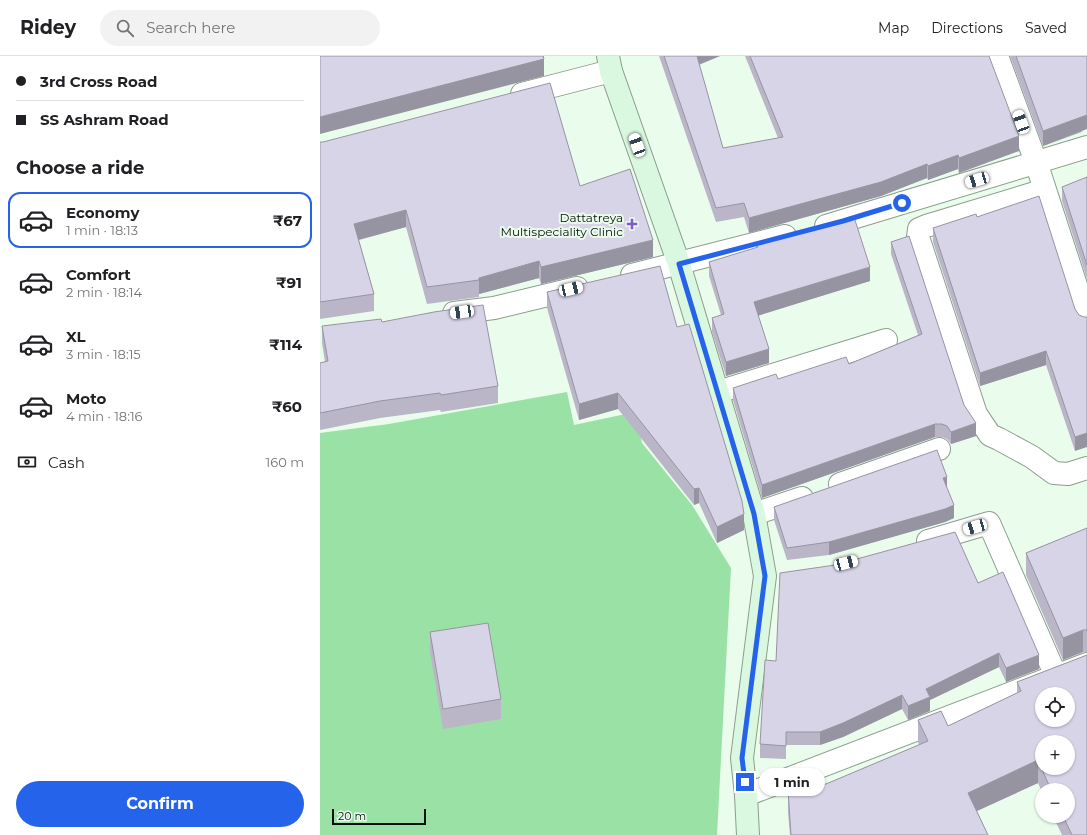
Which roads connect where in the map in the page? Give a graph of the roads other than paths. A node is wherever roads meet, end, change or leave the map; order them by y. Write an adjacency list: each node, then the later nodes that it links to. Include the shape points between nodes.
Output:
1 (997, 56): 5 (street)
2 (610, 63): 3 (street); 7 (street)
3 (504, 99)
4 (1087, 147): 5 (street)
5 (1036, 162): 6 (street); 7 (street, via 843,221)
6 (1045, 190): 9 (street); 13 (street, via 926,226 919,229 918,237 974,406 990,435 1054,472 1068,474)
7 (679, 264): 8 (street, via 494,308); 11 (street)
8 (431, 316)
9 (1087, 320)
10 (886, 340): 11 (street)
11 (718, 392): 14 (street)
12 (939, 449): 14 (street)
13 (1087, 468)
14 (754, 514): 17 (street)
15 (912, 546): 19 (street, via 990,523)
16 (787, 573): 17 (street)
17 (765, 576): 20 (street, via 742,758)
18 (1087, 664): 19 (street)
19 (1056, 676): 20 (street)
20 (746, 795): 21 (street)
21 (748, 835)

